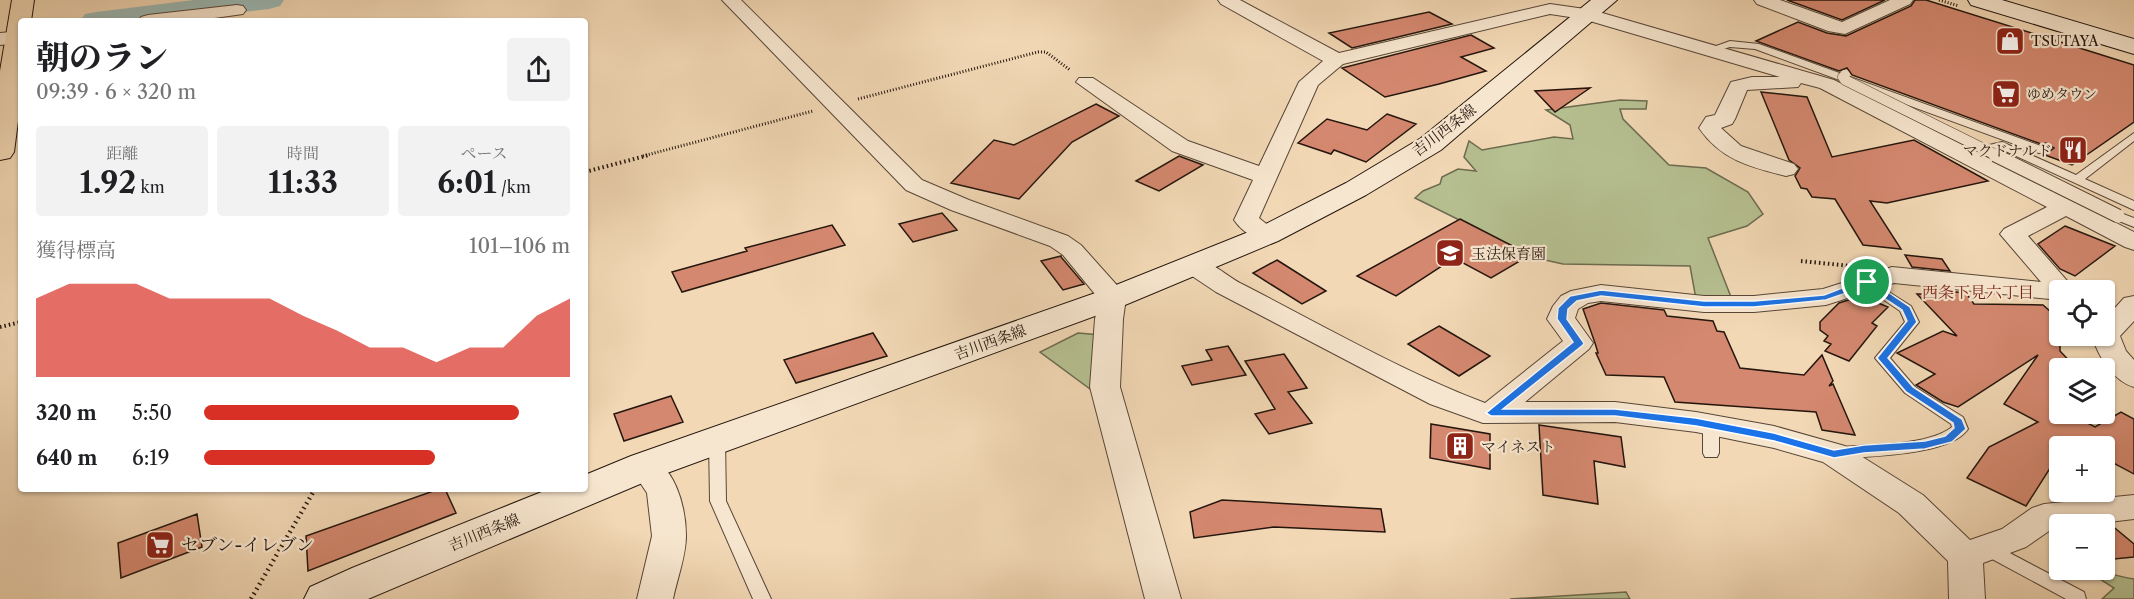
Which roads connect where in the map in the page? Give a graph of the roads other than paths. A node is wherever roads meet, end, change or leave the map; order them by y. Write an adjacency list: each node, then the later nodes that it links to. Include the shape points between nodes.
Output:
1 (23, 0): 9 (main road)
2 (731, 0): 35 (street, via 914,185 1059,241 1072,250)
3 (1227, 0): 15 (street)
4 (1763, 0): 5 (street, via 1845,28)
5 (1904, 0)
6 (1979, 0): 13 (main road)
7 (1596, 7): 14 (street); 15 (street, via 1550,9); 29 (main road, 吉川西条線, via 1431,144 1356,189)
8 (237, 10): 10 (street)
9 (18, 18)
10 (172, 18)
11 (18, 19): 12 (main road)
12 (13, 38): 21 (main road)
13 (2134, 47)
14 (1710, 50): 17 (street); 20 (lane, bridge, via 1743,44 1784,54 2043,151)
15 (1336, 60): 24 (street, via 1309,82)
16 (1845, 75): 28 (lane, bridge, via 1845,80)
17 (1803, 77): 22 (street, via 1827,84); 23 (street, via 1793,83 1738,86 1724,119 1710,128 1727,148)
18 (1086, 82): 24 (street, via 1180,146)
19 (2134, 136): 25 (lane)
20 (2046, 148)
21 (0, 152)
22 (1963, 154): 25 (lane, via 2002,145); 27 (street)
23 (1786, 169)
24 (1265, 176): 29 (street, via 1246,220)
25 (2077, 180): 26 (lane)
26 (2134, 206)
27 (2065, 207): 30 (street); 33 (street, via 2013,234)
28 (2134, 224)
29 (1266, 235): 31 (main road, 吉川西条線)
30 (2134, 242)
31 (1195, 266): 35 (main road, 吉川西条線); 40 (street, via 1225,286 1441,397)
32 (1861, 274): 34 (street, via 1910,275); 40 (street, via 1826,297 1754,304 1704,304 1601,293 1573,298 1563,308 1562,319 1579,343); 42 (lane, via 1906,309 1912,322 1882,358 1910,390 1958,421 1960,429 1948,439 1925,445)
33 (2051, 280)
34 (2049, 291)
35 (1113, 298): 41 (main road, 吉川西条線); 53 (street, via 1106,387)
36 (2134, 304): 37 (street)
37 (2115, 319)
38 (2109, 346): 39 (street)
39 (2134, 377)
40 (1491, 413): 42 (street, via 1615,412 1711,439 1774,437)
41 (717, 440): 43 (main road, 吉川西条線); 52 (lane, via 718,501)
42 (1834, 454): 47 (street)
43 (645, 466): 44 (main road, 吉川西条線); 51 (street, via 663,491 669,536)
44 (588, 489)
45 (581, 492): 50 (main road, 吉川西条線)
46 (2134, 507): 47 (street, via 2044,517 2014,538)
47 (1976, 552): 48 (street); 49 (lane)
48 (1972, 597)
49 (2078, 597)
50 (326, 599)
51 (655, 599)
52 (762, 599)
53 (1163, 599)

